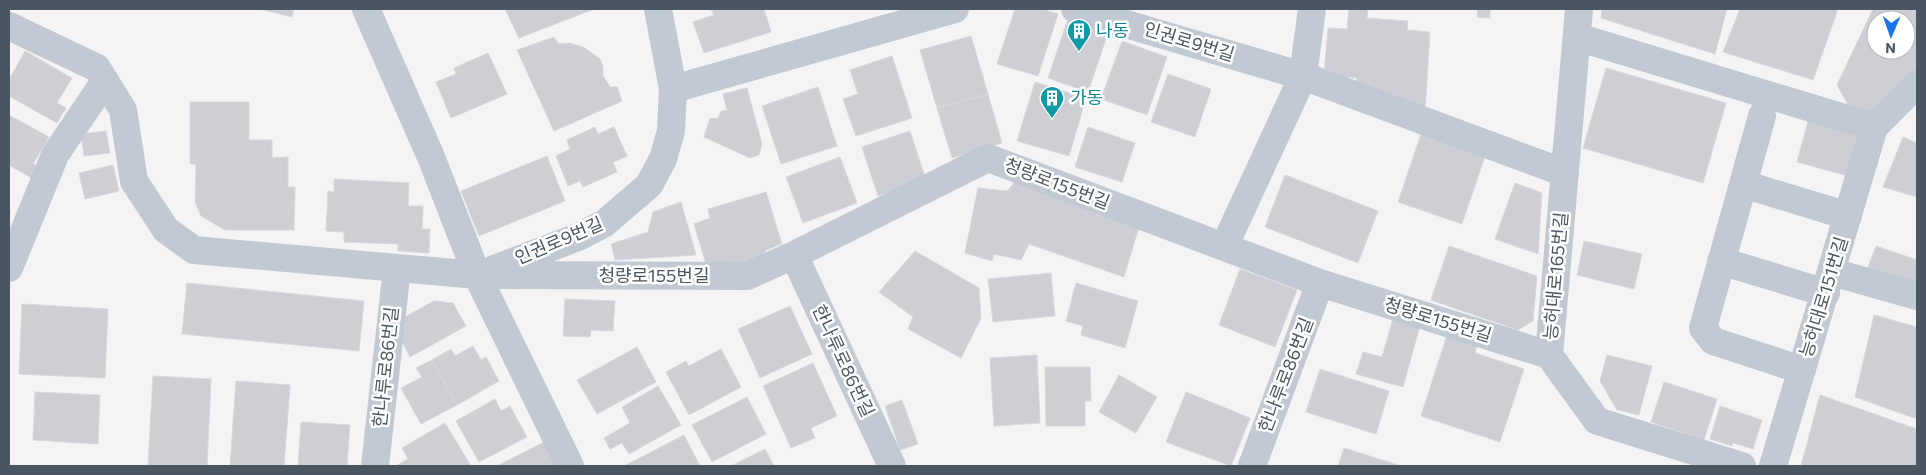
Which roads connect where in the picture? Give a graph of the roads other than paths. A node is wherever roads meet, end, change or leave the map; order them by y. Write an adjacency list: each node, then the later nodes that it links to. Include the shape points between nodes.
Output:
1 (366, 9): 23 (street, via 431,157)
2 (658, 9): 12 (street, 인권로9번길)
3 (955, 9): 12 (street)
4 (1075, 9): 9 (street, 인권로9번길)
5 (1312, 9): 9 (street)
6 (1579, 9): 8 (street, 능허대로165번길)
7 (9, 26): 10 (street, 청량로155번길, via 97,68)
8 (1578, 37): 14 (street); 15 (street, 능허대로165번길)
9 (1303, 76): 15 (street); 18 (street)
10 (104, 81): 21 (street, via 55,155); 22 (street, 청량로155번길, via 123,110 134,181 166,230 194,250)
11 (1917, 84): 14 (street, 능허대로151번길)
12 (673, 89): 23 (street, 인권로9번길, via 671,130 663,159 649,185 605,223 585,234)
13 (1762, 116): 16 (street)
14 (1874, 127): 17 (street, 능허대로151번길)
15 (1565, 174): 27 (street, 능허대로165번길)
16 (1743, 184): 17 (street); 20 (street)
17 (1848, 216): 24 (street, 능허대로151번길)
18 (1224, 247): 19 (street, 청량로155번길, via 988,158); 25 (street, 청량로155번길)
19 (794, 255): 23 (street, 청량로155번길, via 747,276); 31 (street, 한나루로86번길)
20 (1721, 261): 24 (street); 28 (street, via 1702,328 1713,341)
21 (9, 268)
22 (396, 268): 23 (street, 청량로155번길); 29 (street, 한나루로86번길)
23 (477, 275): 30 (street)
24 (1829, 282): 26 (street); 28 (street, 능허대로151번길)
25 (1320, 283): 27 (street, 청량로155번길); 32 (street, 한나루로86번길)
26 (1917, 296)
27 (1549, 355): 33 (street, 능허대로165번길, via 1597,421)
28 (1802, 370): 34 (street, 능허대로151번길)
29 (375, 466)
30 (570, 466)
31 (892, 466)
32 (1252, 466)
33 (1742, 466)
34 (1773, 466)

